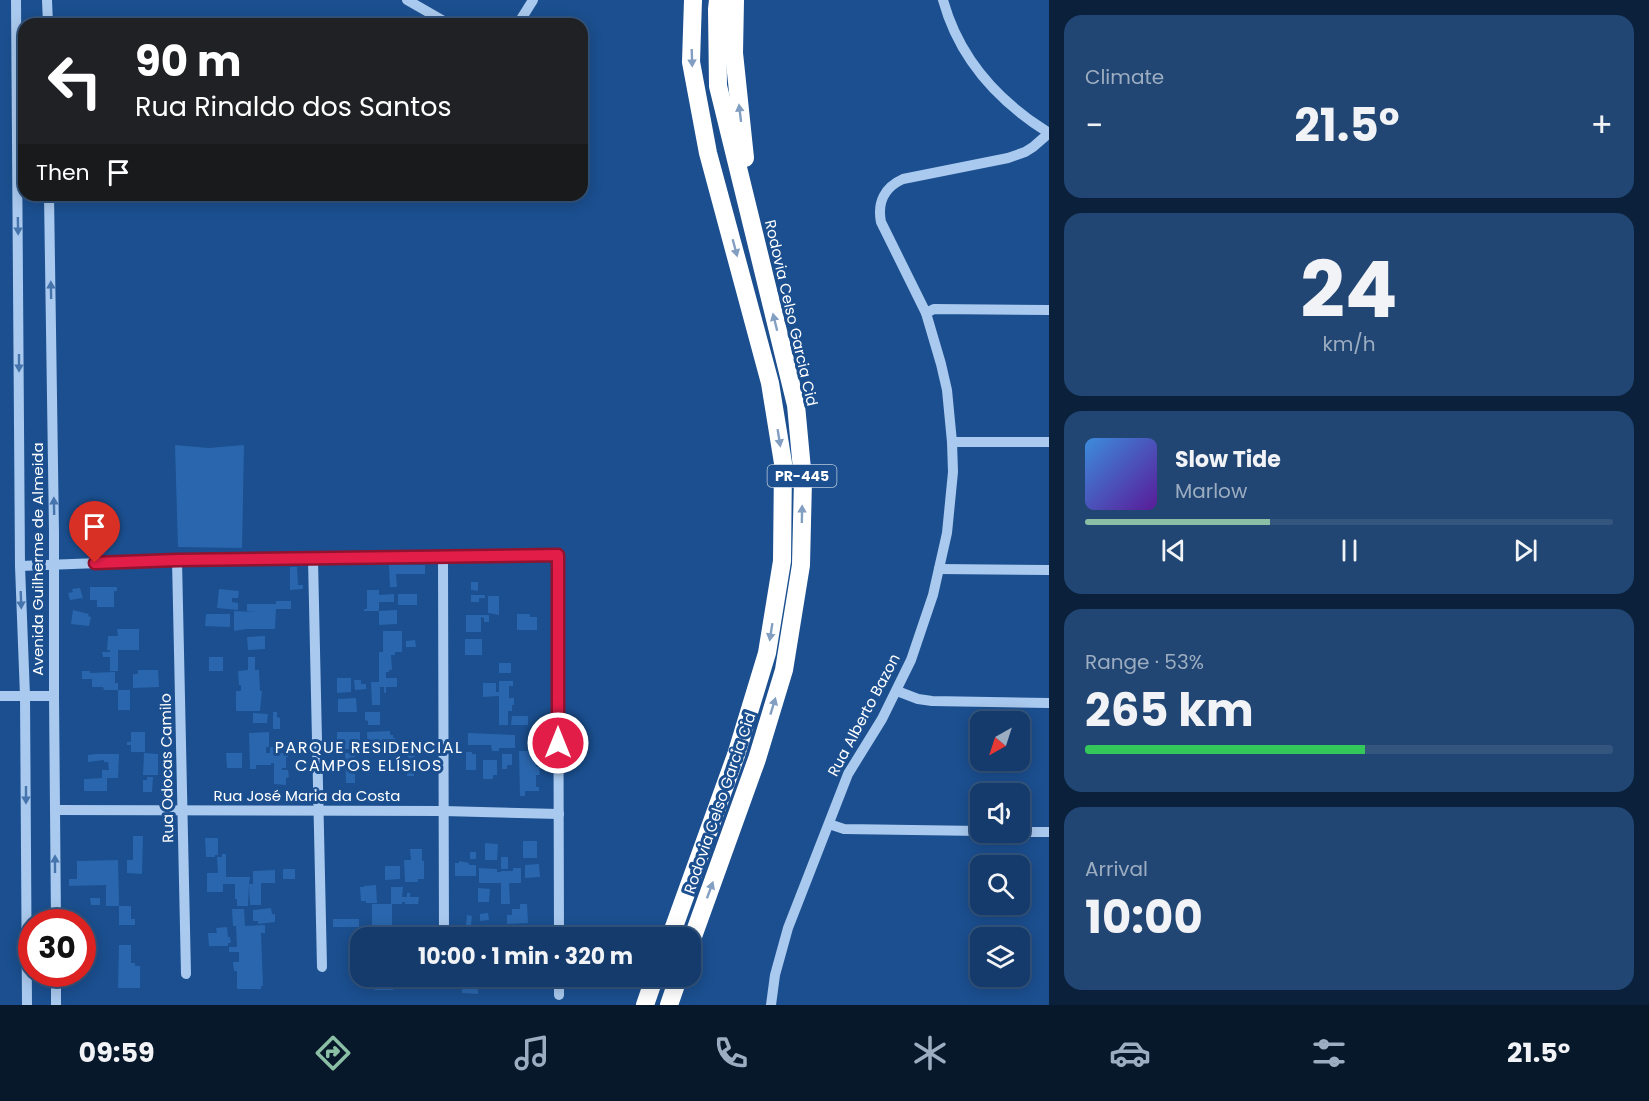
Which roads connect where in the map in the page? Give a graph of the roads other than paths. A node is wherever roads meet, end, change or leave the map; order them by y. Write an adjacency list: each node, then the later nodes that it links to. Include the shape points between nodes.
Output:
1 (16, 0): 23 (street, Avenida Guilherme de Almeida, one-way to 23)
2 (47, 0): 9 (street)
3 (407, 0): 10 (street)
4 (533, 0): 11 (street)
5 (693, 0): 43 (highway, Rodovia Celso Garcia Cid / PR-445, one-way to 43, via 691,62 708,153 765,361 783,463 782,561 767,653 736,755)
6 (718, 0): 14 (highway, Rodovia Celso Garcia Cid / PR-445, via 718,87)
7 (735, 0): 14 (highway, one-way to 7, via 734,53)
8 (943, 0): 12 (street, via 961,45 985,80 1014,109)
9 (48, 18)
10 (438, 18)
11 (522, 18)
12 (1049, 133): 16 (street, Rua Alberto Bazon, via 1017,156 903,178 886,191 880,209 881,222)
13 (50, 201): 22 (street, Avenida Guilherme de Almeida, one-way to 13)
14 (753, 234): 44 (highway, Rodovia Celso Garcia Cid / PR-445, one-way to 14, via 757,759 784,670 801,565 803,480 796,405)
15 (1049, 310): 16 (street, via 934,309)
16 (926, 313): 17 (street, Rua Alberto Bazon, via 947,390)
17 (952, 442): 18 (street); 24 (street, Rua Alberto Bazon, via 951,502)
18 (1049, 442)
19 (443, 556): 20 (street); 34 (street); 35 (street, via 558,555)
20 (313, 559): 21 (street); 33 (street)
21 (177, 560): 22 (street); 32 (street, Rua Odocas Camilo)
22 (54, 565): 23 (street); 29 (street, Avenida Guilherme de Almeida)
23 (20, 566): 28 (street, Avenida Guilherme de Almeida, one-way to 28)
24 (939, 569): 25 (street); 26 (street, Rua Alberto Bazon)
25 (1049, 570)
26 (897, 691): 30 (street, via 932,701); 36 (street, Rua Alberto Bazon, via 848,774)
27 (0, 696): 28 (street)
28 (26, 696): 29 (street); 52 (street, Avenida Guilherme de Almeida, one-way to 52)
29 (54, 696): 31 (street, Avenida Guilherme de Almeida)
30 (1049, 703)
31 (55, 810): 32 (street, Rua José Maria da Costa); 40 (street, Avenida Guilherme de Almeida, one-way to 31)
32 (183, 810): 33 (street, Rua José Maria da Costa); 46 (street, Rua Odocas Camilo)
33 (320, 811): 34 (street, Rua José Maria da Costa); 45 (street)
34 (443, 811): 35 (street, Rua José Maria da Costa); 41 (street)
35 (559, 814): 42 (street)
36 (829, 825): 37 (street, via 844,830); 56 (street, Rua Alberto Bazon, via 788,928)
37 (970, 831)
38 (1030, 832): 39 (street)
39 (1049, 832)
40 (56, 909)
41 (444, 927)
42 (559, 927)
43 (674, 927)
44 (696, 927)
45 (322, 967)
46 (186, 974)
47 (56, 987): 53 (street)
48 (559, 987): 51 (street)
49 (651, 987): 54 (highway)
50 (675, 987): 55 (highway)
51 (559, 995)
52 (27, 1005)
53 (56, 1005)
54 (645, 1005)
55 (669, 1005)
56 (771, 1005)

